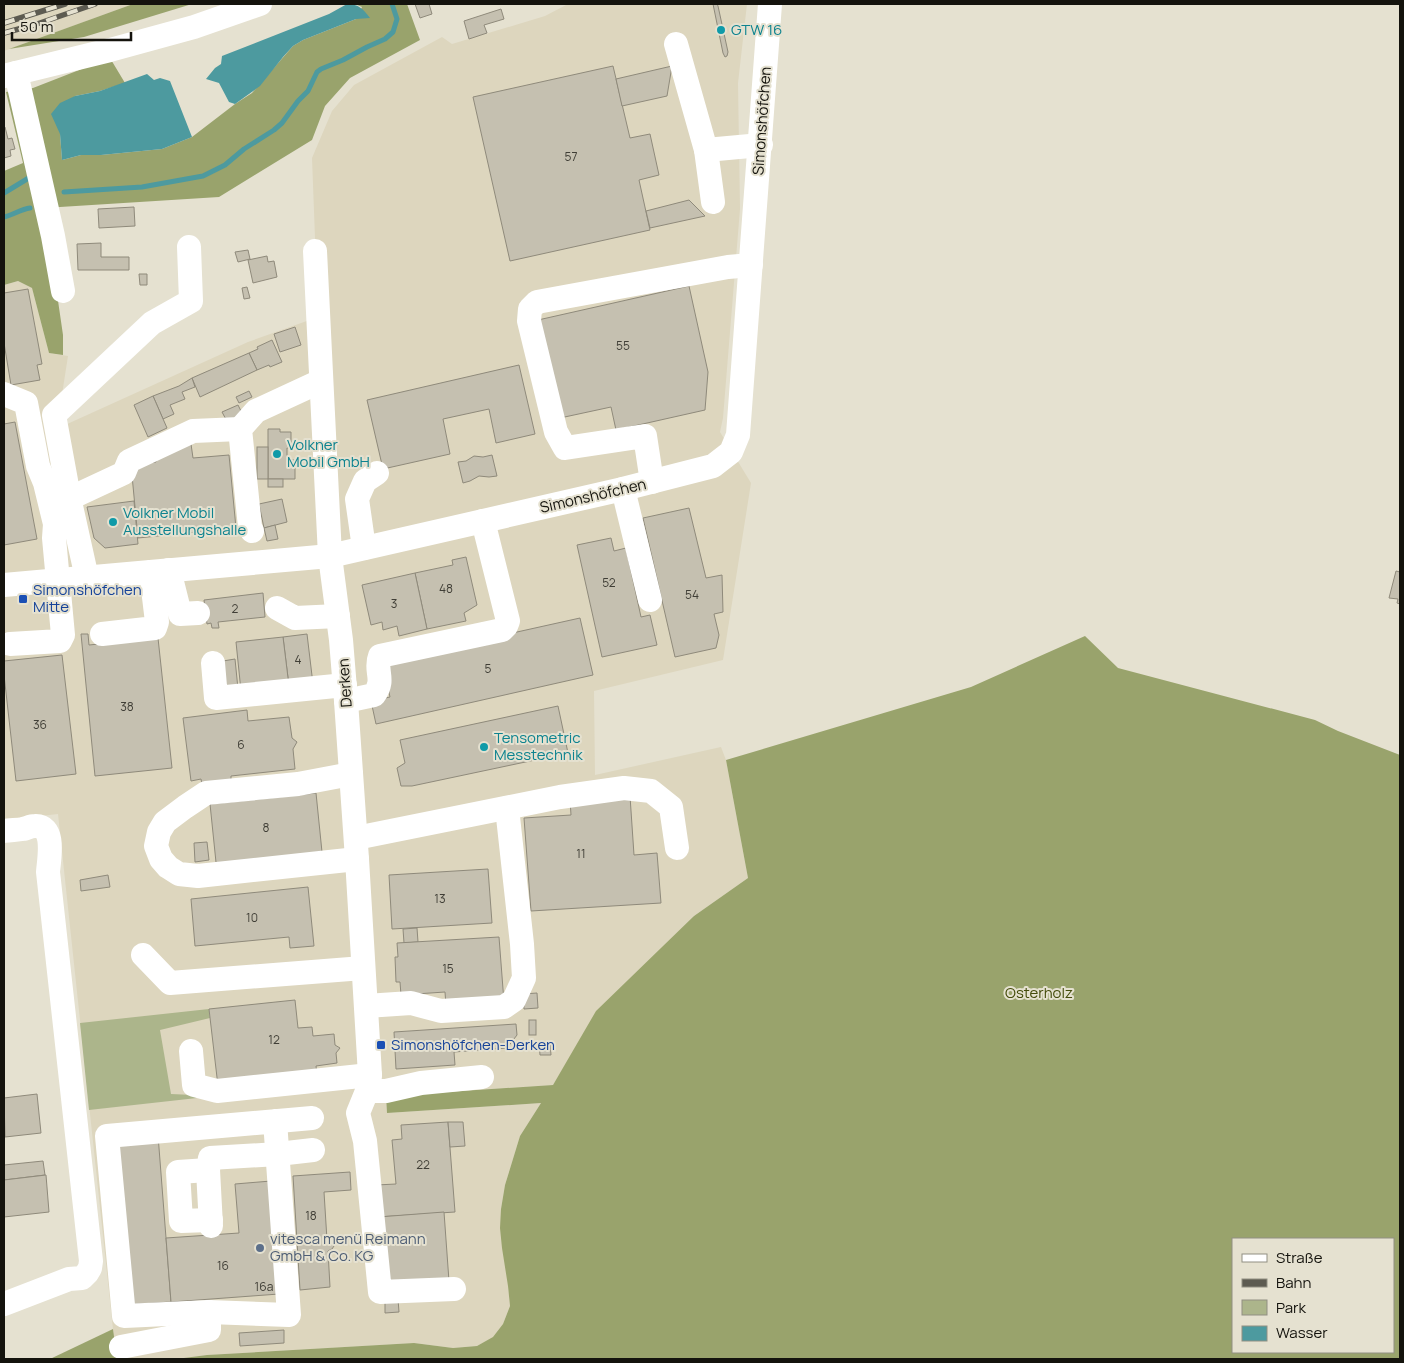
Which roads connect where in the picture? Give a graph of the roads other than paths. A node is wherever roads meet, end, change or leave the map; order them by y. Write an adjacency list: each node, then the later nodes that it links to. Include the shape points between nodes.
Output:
1 (260, 4): 4 (street, via 194,27)
2 (770, 4): 5 (street, Simonshöfchen)
3 (676, 44): 6 (street)
4 (10, 74): 11 (street, via 53,236)
5 (760, 145): 6 (street); 10 (street, Simonshöfchen)
6 (706, 150): 7 (street)
7 (713, 202)
8 (189, 247): 18 (street, via 191,301 152,323 54,416)
9 (314, 251): 12 (street, Derken)
10 (751, 265): 16 (street, Simonshöfchen, via 738,435 731,452 713,466); 16 (street, via 538,302 530,309 529,321 556,432 565,448 645,436)
11 (63, 291)
12 (321, 381): 14 (street, via 256,411); 22 (street, Derken)
13 (4, 394): 25 (street, via 26,403 38,466 55,524)
14 (240, 429): 18 (street, via 193,431 129,461 124,473); 20 (street)
15 (376, 473): 21 (street, via 365,481 357,499)
16 (652, 482): 17 (street, Simonshöfchen)
17 (623, 489): 19 (street, Simonshöfchen); 27 (street)
18 (69, 497): 24 (street)
19 (483, 521): 21 (street, Simonshöfchen); 34 (street, via 508,621 506,626 502,630 380,656 380,682 374,695)
20 (252, 531)
21 (364, 548): 22 (street, Simonshöfchen)
22 (330, 556): 23 (street, Simonshöfchen); 30 (street, Derken)
23 (160, 571): 24 (street, Simonshöfchen); 29 (street, via 180,614); 31 (street, via 155,628)
24 (87, 578): 25 (street, Simonshöfchen)
25 (57, 581): 26 (street, Simonshöfchen); 32 (street, via 63,635 60,641)
26 (4, 585)
27 (650, 600)
28 (277, 608): 30 (street, via 295,618)
29 (198, 612)
30 (338, 616): 34 (street, Derken)
31 (102, 634)
32 (10, 644)
33 (213, 663): 34 (street, via 216,698)
34 (346, 693): 35 (street, Derken)
35 (351, 774): 38 (street, Derken); 38 (street, via 298,784 206,793 165,822 156,846 168,867 179,874 198,876)
36 (507, 808): 38 (street); 39 (street, via 624,788 651,791 671,807); 42 (street, via 524,978 514,1000 504,1007 441,1011 411,1002)
37 (4, 831): 54 (street, via 35,826 47,832 50,841 48,872 91,1261 82,1278 69,1279)
38 (357, 848): 41 (street, Derken)
39 (677, 848)
40 (143, 955): 41 (street, via 170,983)
41 (363, 968): 42 (street, Derken)
42 (366, 1006): 45 (street, Derken)
43 (191, 1051): 45 (street, via 194,1085 217,1091)
44 (482, 1076): 45 (street, via 421,1083 386,1091)
45 (368, 1083): 53 (street, Derken, via 358,1113 365,1141 380,1292)
46 (312, 1118): 47 (street)
47 (275, 1121): 48 (street); 50 (street)
48 (211, 1127): 51 (street); 55 (street, via 107,1136 124,1316)
49 (313, 1150): 50 (street)
50 (278, 1154): 51 (street); 55 (street, via 289,1315)
51 (211, 1164): 52 (street, via 178,1172 182,1221)
52 (211, 1223)
53 (454, 1289)
54 (4, 1304)
55 (209, 1312): 56 (street, via 209,1330)
56 (122, 1347)

